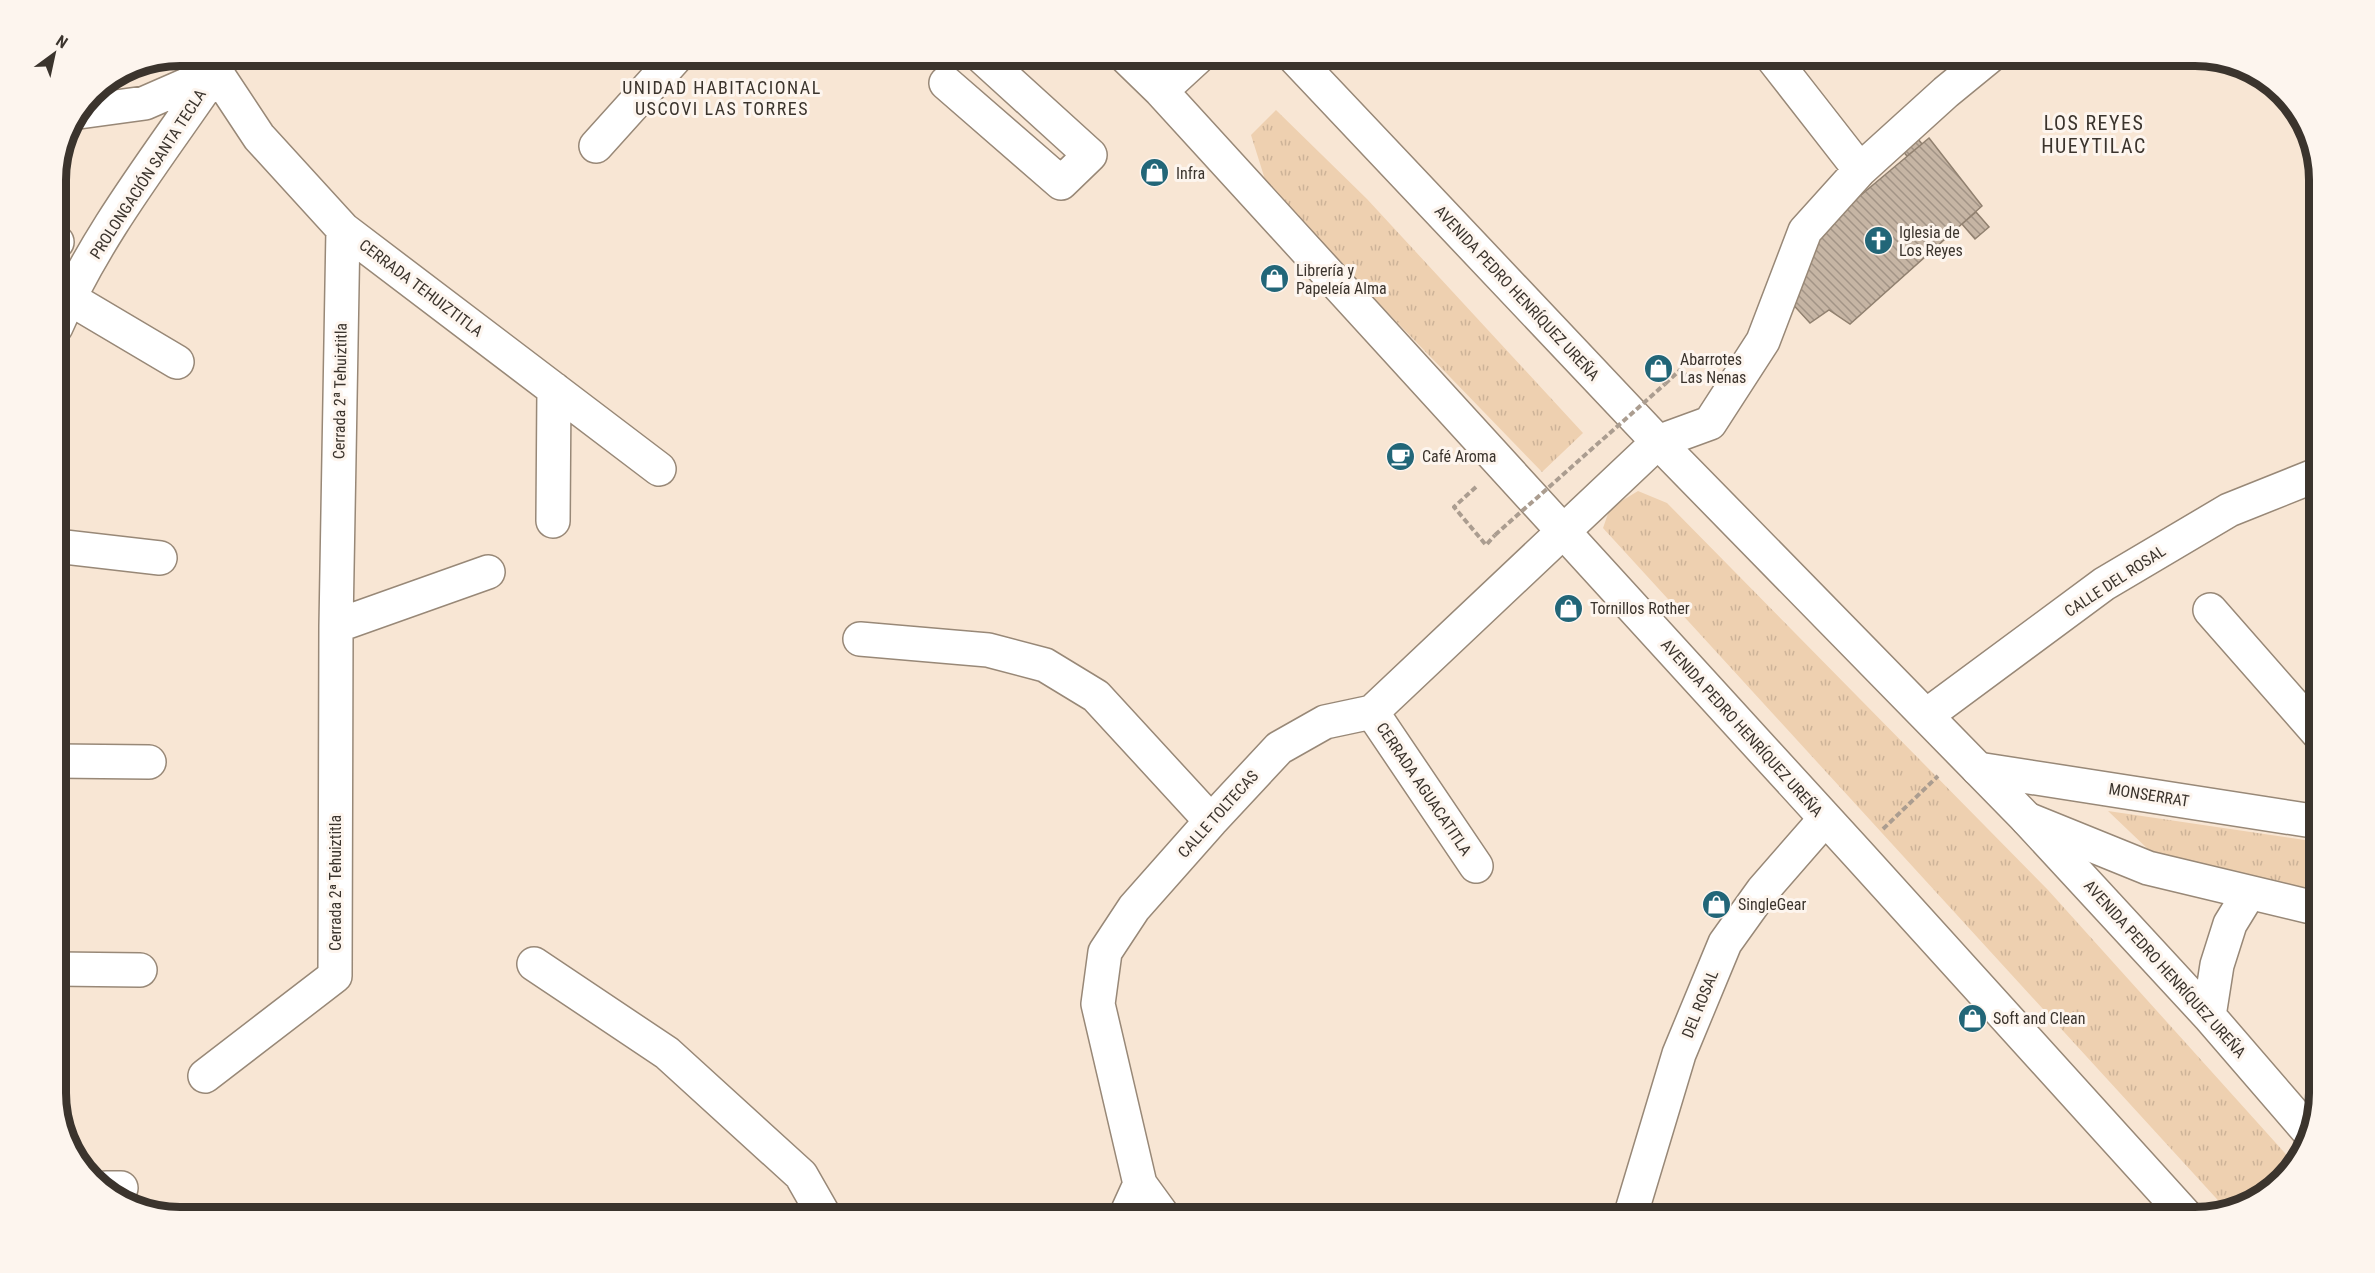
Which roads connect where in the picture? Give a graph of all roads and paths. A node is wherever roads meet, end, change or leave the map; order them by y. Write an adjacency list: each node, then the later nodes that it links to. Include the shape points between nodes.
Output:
1 (217, 66): 13 (street, via 145,103)
2 (220, 66): 17 (street, PROLONGACIÓN SANTA TECLA, via 116,217)
3 (222, 66): 16 (street, CERRADA TEHUIZTITLA, via 259,137)
4 (668, 66): 14 (street)
5 (992, 66): 11 (street, via 1090,155 1061,183)
6 (1135, 66): 12 (street, AVENIDA PEDRO HENRÍQUEZ UREÑA)
7 (1188, 66): 12 (street)
8 (1302, 66): 22 (street, AVENIDA PEDRO HENRÍQUEZ UREÑA)
9 (1779, 66): 15 (street)
10 (1978, 66): 15 (street)
11 (946, 83)
12 (1161, 91): 27 (street, AVENIDA PEDRO HENRÍQUEZ UREÑA)
13 (90, 110)
14 (596, 146)
15 (1860, 170): 22 (street, via 1805,231 1763,341 1710,423)
16 (344, 229): 21 (street, CERRADA TEHUIZTITLA); 32 (street, Cerrada 2ª Tehuiztitla)
17 (69, 298): 18 (street, PROLONGACIÓN SANTA TECLA); 19 (street)
18 (66, 305)
19 (177, 362)
20 (1680, 370): 25 (path, bridge, via 1486,545)
21 (554, 389): 23 (street, CERRADA TEHUIZTITLA); 26 (street)
22 (1658, 442): 27 (street); 35 (street, AVENIDA PEDRO HENRÍQUEZ UREÑA)
23 (659, 469)
24 (2309, 478): 35 (street, CALLE DEL ROSAL, via 2229,510 2104,584)
25 (1454, 507)
26 (553, 521)
27 (1564, 533): 34 (street); 40 (street, AVENIDA PEDRO HENRÍQUEZ UREÑA)
28 (66, 547): 29 (street)
29 (160, 558)
30 (488, 572): 32 (street)
31 (2210, 610): 36 (street)
32 (336, 626): 52 (street, Cerrada 2ª Tehuiztitla, via 335,976)
33 (860, 639): 43 (street, via 988,650 1045,665 1096,696)
34 (1372, 712): 43 (street, CALLE TOLTECAS, via 1325,722 1279,748); 45 (street, CERRADA AGUACATITLA)
35 (1927, 715): 37 (street, AVENIDA PEDRO HENRÍQUEZ UREÑA)
36 (2309, 723)
37 (1970, 760): 41 (street, AVENIDA PEDRO HENRÍQUEZ UREÑA); 42 (street, MONSERRAT); 44 (path)
38 (66, 761): 39 (street)
39 (149, 762)
40 (1825, 819): 44 (street, AVENIDA PEDRO HENRÍQUEZ UREÑA); 58 (street, DEL ROSAL, via 1763,890 1725,943 1679,1054)
41 (2027, 819): 46 (street, via 2148,868); 51 (street, AVENIDA PEDRO HENRÍQUEZ UREÑA)
42 (2309, 820)
43 (1211, 821): 54 (street, CALLE TOLTECAS, via 1134,908 1105,952 1098,1004)
44 (1858, 854): 59 (street, AVENIDA PEDRO HENRÍQUEZ UREÑA)
45 (1476, 866)
46 (2249, 892): 47 (street); 51 (street, via 2230,924 2217,964)
47 (2309, 907)
48 (534, 963): 55 (street, via 667,1053 801,1175)
49 (66, 969): 50 (street)
50 (140, 970)
51 (2209, 1016): 53 (street, AVENIDA PEDRO HENRÍQUEZ UREÑA)
52 (205, 1076)
53 (2304, 1126)
54 (1140, 1184): 56 (street); 57 (street)
55 (819, 1207)
56 (1130, 1207)
57 (1156, 1207)
58 (1633, 1207)
59 (2177, 1207)

